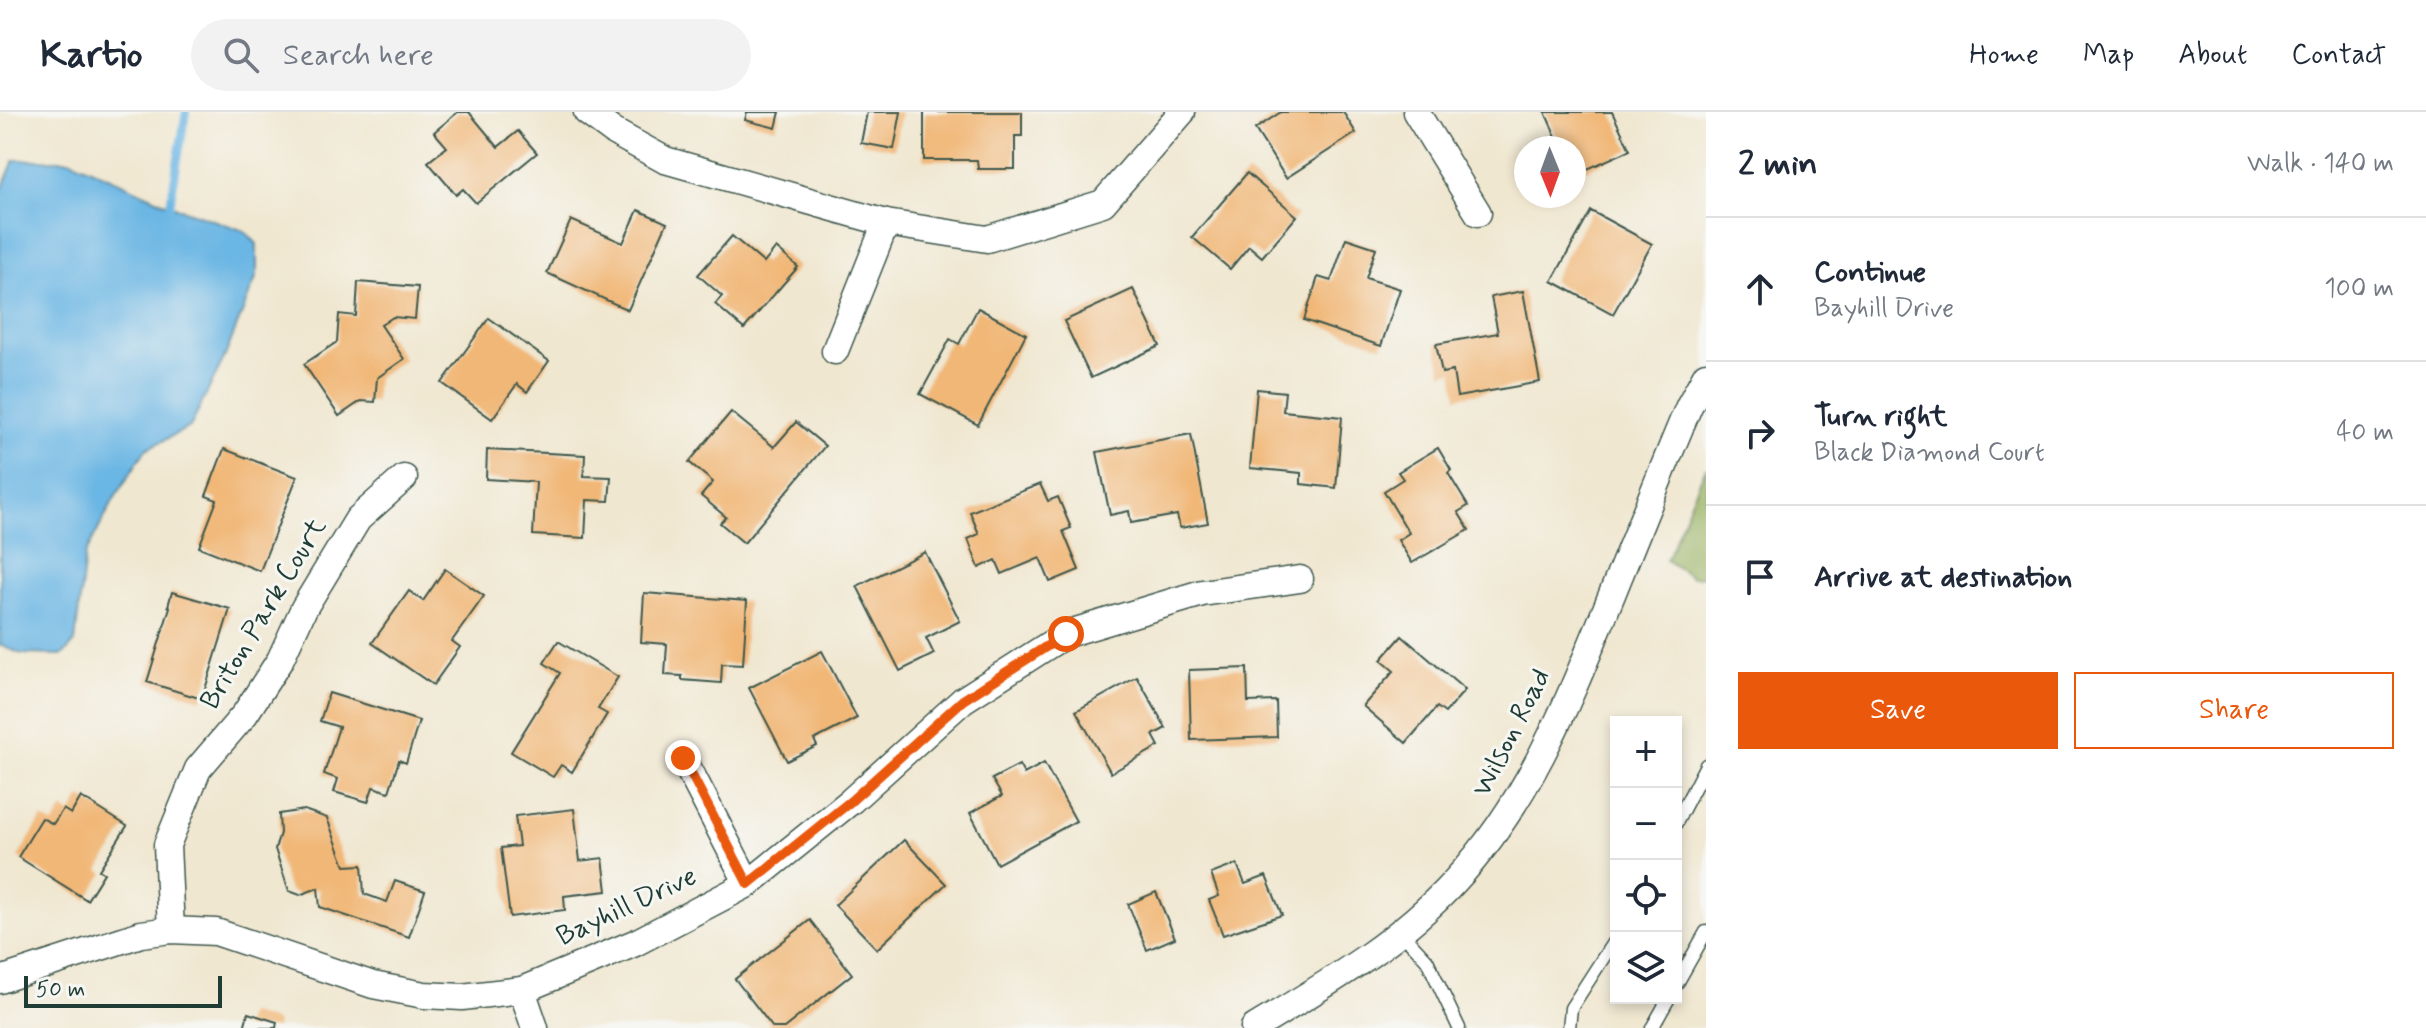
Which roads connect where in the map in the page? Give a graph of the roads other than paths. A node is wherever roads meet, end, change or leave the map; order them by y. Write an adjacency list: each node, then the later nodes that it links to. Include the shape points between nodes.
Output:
1 (587, 112): 5 (street, via 665,160)
2 (1182, 112): 5 (street, via 1103,203 987,239)
3 (1416, 112): 4 (street)
4 (1478, 213)
5 (886, 223): 6 (street)
6 (835, 351)
7 (1706, 375): 15 (street, Wilson Road, via 1537,767 1455,882)
8 (404, 478): 14 (street, Briton Park Court, via 358,519 304,608 280,660 245,714 198,769 167,845)
9 (1300, 579): 13 (street, Bayhill Drive, via 1202,593 1066,634 963,700)
10 (683, 758): 13 (street)
11 (1706, 765): 12 (lane)
12 (1682, 811)
13 (748, 884): 20 (street, Bayhill Drive, via 635,943)
14 (171, 930): 19 (street, Bayhill Drive, via 141,934); 20 (street, Bayhill Drive, via 216,932 373,985 424,995)
15 (1401, 932): 23 (street, Wilson Road, via 1341,976); 24 (lane, via 1427,960)
16 (1706, 932): 18 (lane)
17 (1610, 947): 25 (lane, via 1571,1008)
18 (1682, 974)
19 (0, 980)
20 (522, 990): 22 (street)
21 (1666, 1004): 26 (lane)
22 (535, 1028)
23 (1254, 1028)
24 (1459, 1028)
25 (1569, 1028)
26 (1652, 1028)

